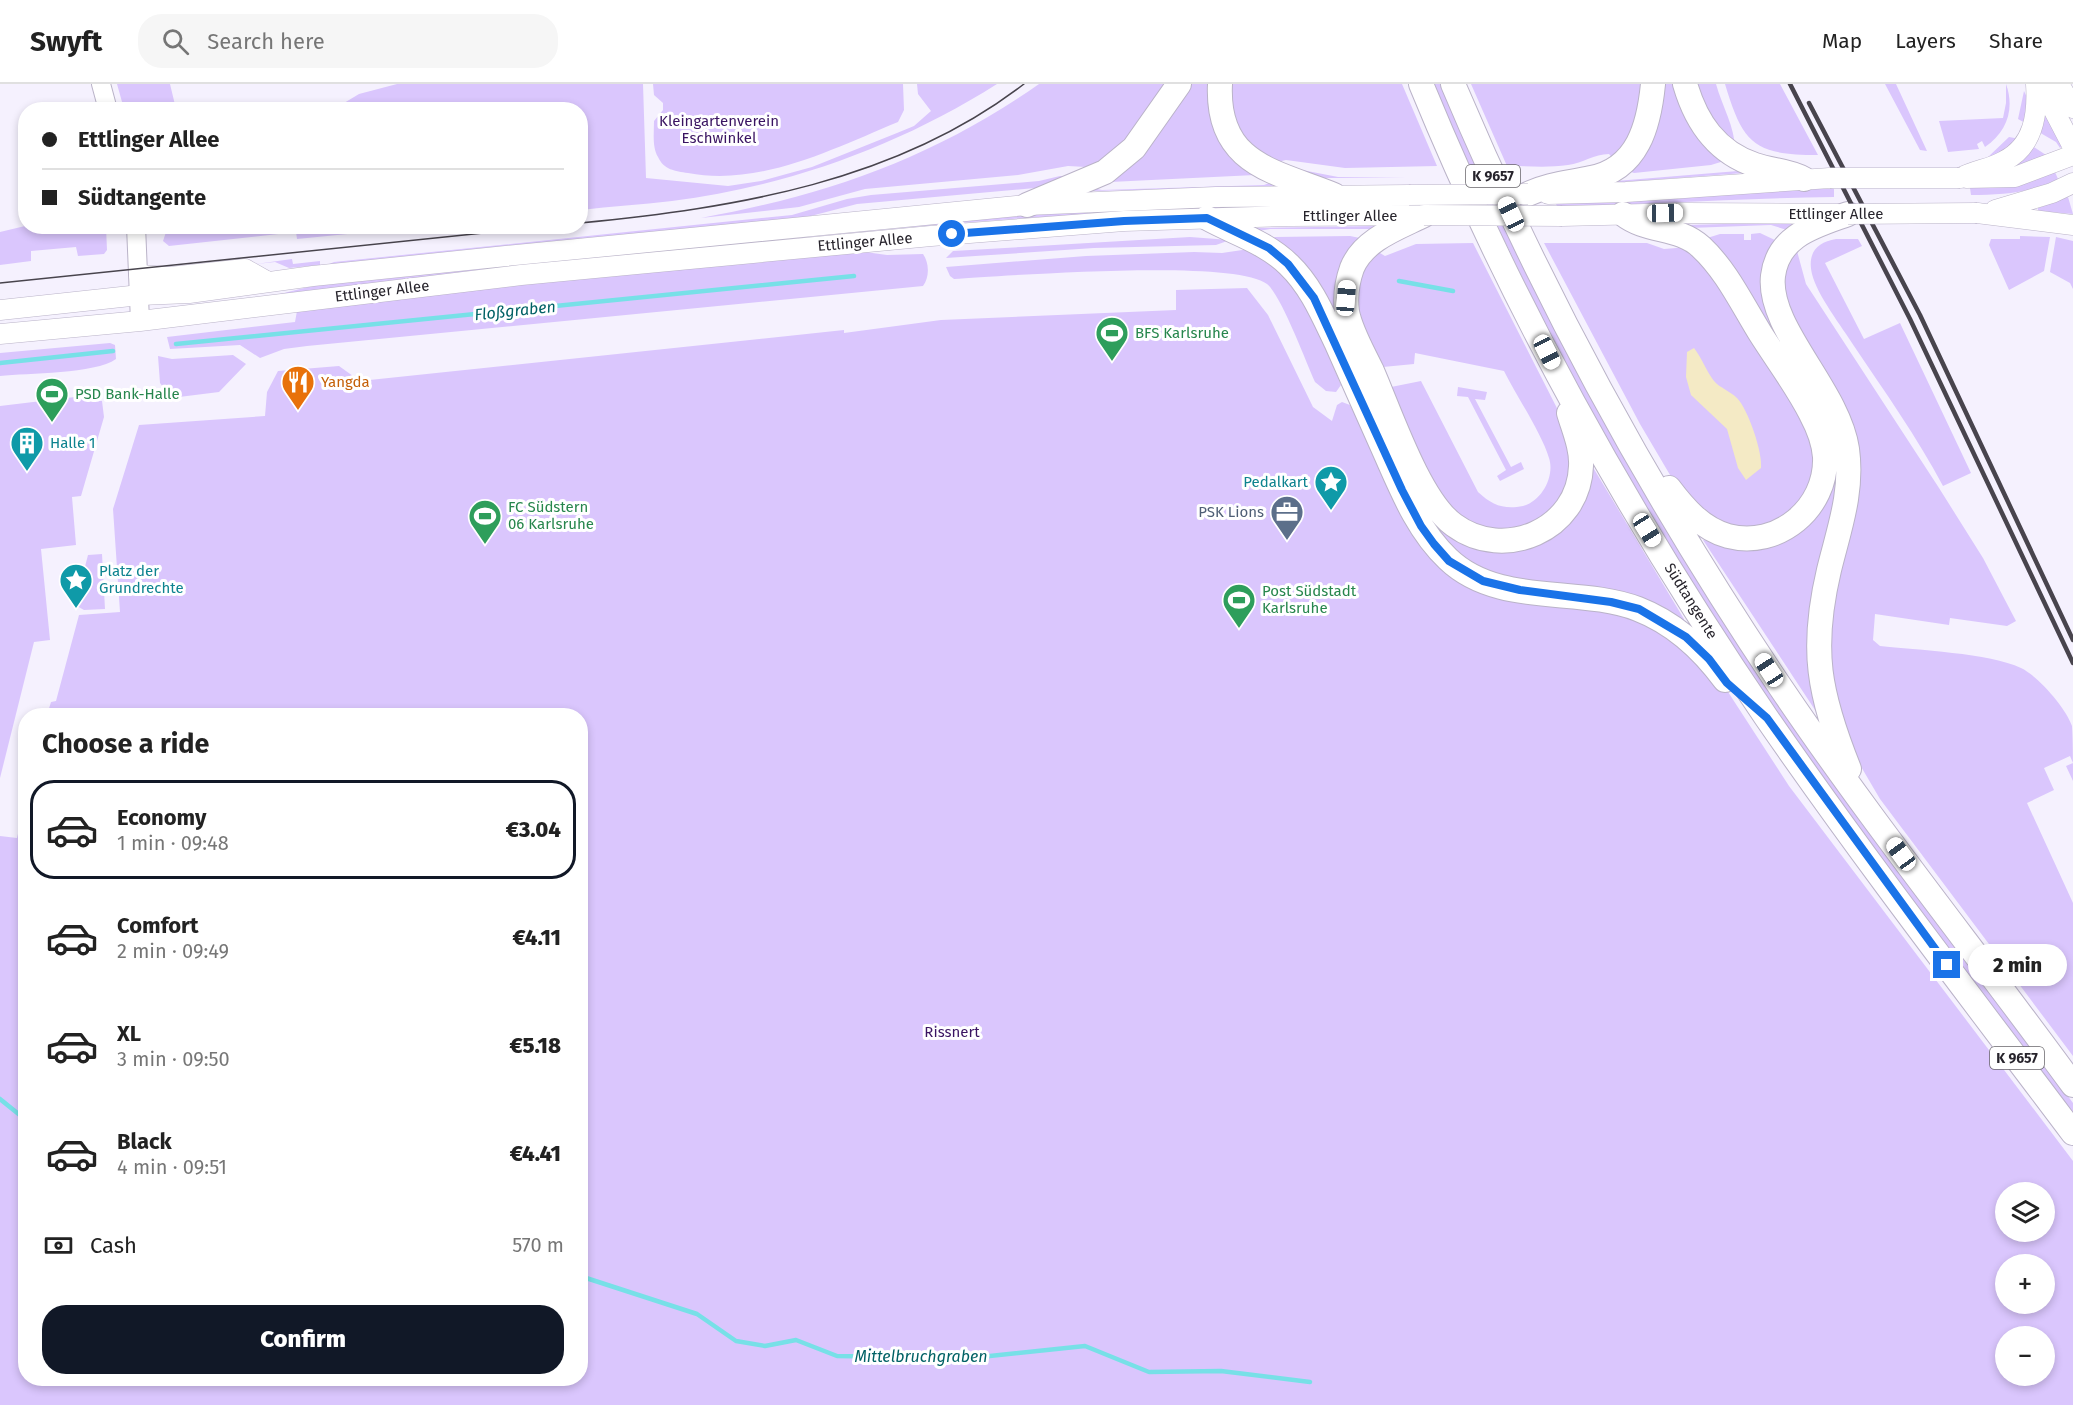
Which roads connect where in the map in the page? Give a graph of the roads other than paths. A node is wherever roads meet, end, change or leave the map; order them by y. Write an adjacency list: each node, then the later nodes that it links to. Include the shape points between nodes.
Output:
1 (101, 84): 11 (street)
2 (1179, 84): 21 (highway, via 1134,148 1105,172)
3 (1220, 84): 20 (highway, via 1223,120 1229,135 1249,158 1273,174)
4 (1410, 84): 13 (highway)
5 (1421, 84): 13 (highway, Südtangente / K 9657)
6 (1453, 84): 37 (highway, Südtangente / K 9657, via 1552,299)
7 (1653, 84): 19 (highway, via 1640,143 1626,161 1599,176)
8 (1685, 84): 17 (highway, via 1698,118 1720,146 1756,166 1791,172)
9 (2038, 84): 14 (main road); 16 (main road, via 2037,112 2030,136 2019,151 2005,161 1975,169)
10 (2060, 84): 12 (main road)
11 (106, 102)
12 (2073, 108)
13 (1433, 113): 35 (highway, Südtangente / K 9657, via 1472,202)
14 (2073, 147)
15 (2073, 155): 16 (main road, Ettlinger Allee, via 2015,177)
16 (1960, 178): 17 (main road, Ettlinger Allee, bridge)
17 (1804, 179): 19 (main road, Ettlinger Allee, via 1626,192)
18 (2073, 183): 22 (main road)
19 (1542, 191): 20 (main road, Ettlinger Allee, bridge)
20 (1334, 195): 21 (main road, Ettlinger Allee)
21 (1027, 205): 30 (main road, Ettlinger Allee)
22 (1982, 213): 24 (main road, Ettlinger Allee, bridge); 27 (main road)
23 (1623, 214): 24 (main road, Ettlinger Allee); 25 (main road, Ettlinger Allee, bridge); 37 (highway, via 1640,225 1690,238 1704,250 1810,412 1825,458 1821,486 1801,517 1774,534 1754,538 1728,536 1707,527)
24 (1848, 214): 39 (highway, via 1812,226 1791,240 1777,262 1772,287 1790,335 1833,404 1846,446 1846,501 1821,607 1817,645 1827,711)
25 (1424, 215): 26 (main road, Ettlinger Allee); 36 (highway, via 1376,240 1357,258 1347,284 1348,313)
26 (1207, 218): 33 (main road, Ettlinger Allee, via 931,236 533,274); 36 (highway, via 1269,248 1288,264 1314,298)
27 (2073, 225)
28 (136, 234): 29 (street)
29 (139, 274): 30 (main road, via 171,277 246,269); 31 (street)
30 (268, 282): 31 (main road, Ettlinger Allee)
31 (140, 295): 32 (main road, Ettlinger Allee); 33 (street)
32 (0, 310)
33 (140, 321): 34 (main road, Ettlinger Allee)
34 (0, 334)
35 (1558, 373): 36 (highway, via 1579,447 1579,483 1570,504 1554,523 1528,538 1503,542 1470,536 1442,515); 38 (highway, Südtangente / K 9657, via 1647,530)
36 (1367, 386): 38 (highway, via 1421,526 1449,561 1500,586 1639,609 1686,637 1727,683)
37 (1642, 465): 39 (highway, Südtangente / K 9657, via 1758,652)
38 (1767, 718): 41 (highway, Südtangente / K 9657, via 1881,878)
39 (1861, 799): 40 (highway, Südtangente / K 9657)
40 (2073, 1084)
41 (2073, 1133)

